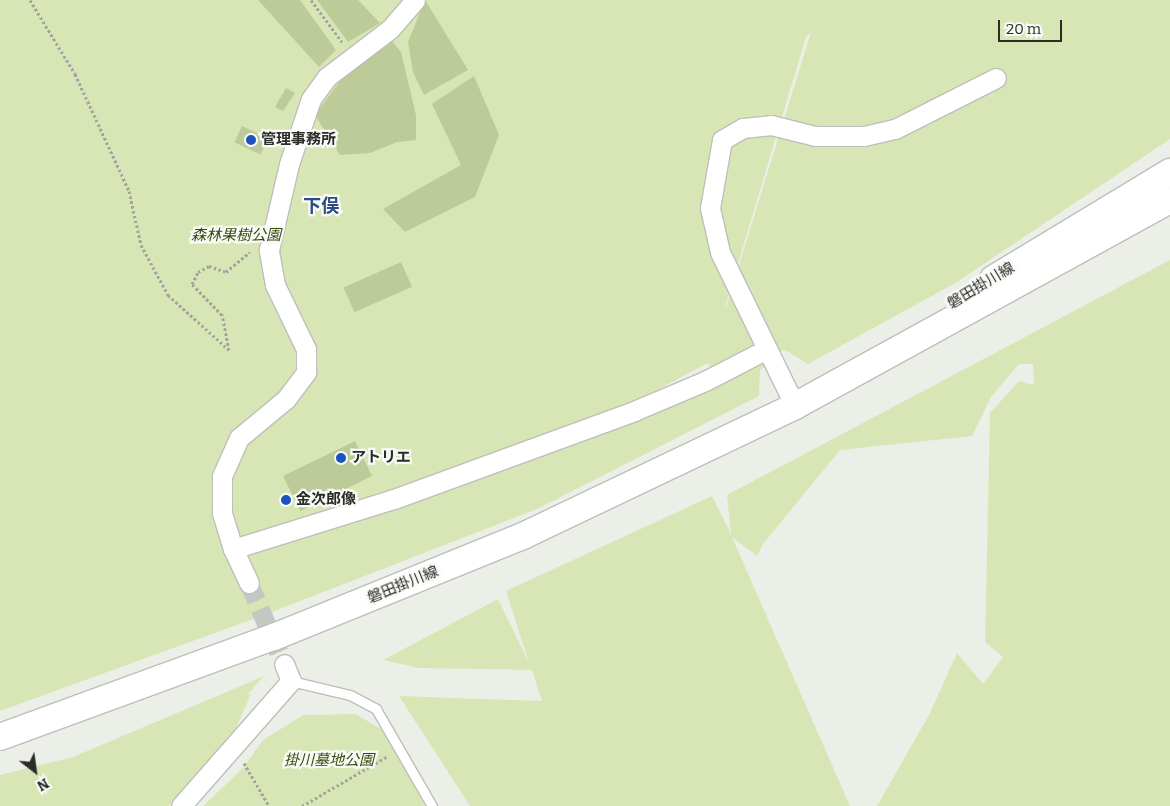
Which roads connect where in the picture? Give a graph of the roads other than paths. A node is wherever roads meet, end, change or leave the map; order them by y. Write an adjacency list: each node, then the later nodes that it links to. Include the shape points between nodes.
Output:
1 (415, 0): 7 (street, via 390,29 327,77 311,99 289,164 269,250 275,285 306,349 306,372 286,399 238,438 222,476 222,512)
2 (996, 78): 5 (street, via 924,117 887,131 864,136 815,136 771,125 744,128 722,140 710,208 720,252)
3 (1170, 172): 6 (main road, 磐田掛川線, via 921,322)
4 (1170, 200): 6 (main road, 磐田掛川線)
5 (767, 349): 6 (street); 7 (street, via 634,411 394,499)
6 (795, 406): 10 (main road, 磐田掛川線, via 523,536 274,637)
7 (234, 549): 8 (street)
8 (250, 583)
9 (287, 673): 11 (street, via 234,746); 12 (lane, via 350,694 376,709)
10 (0, 737)
11 (181, 806)
12 (432, 806)

